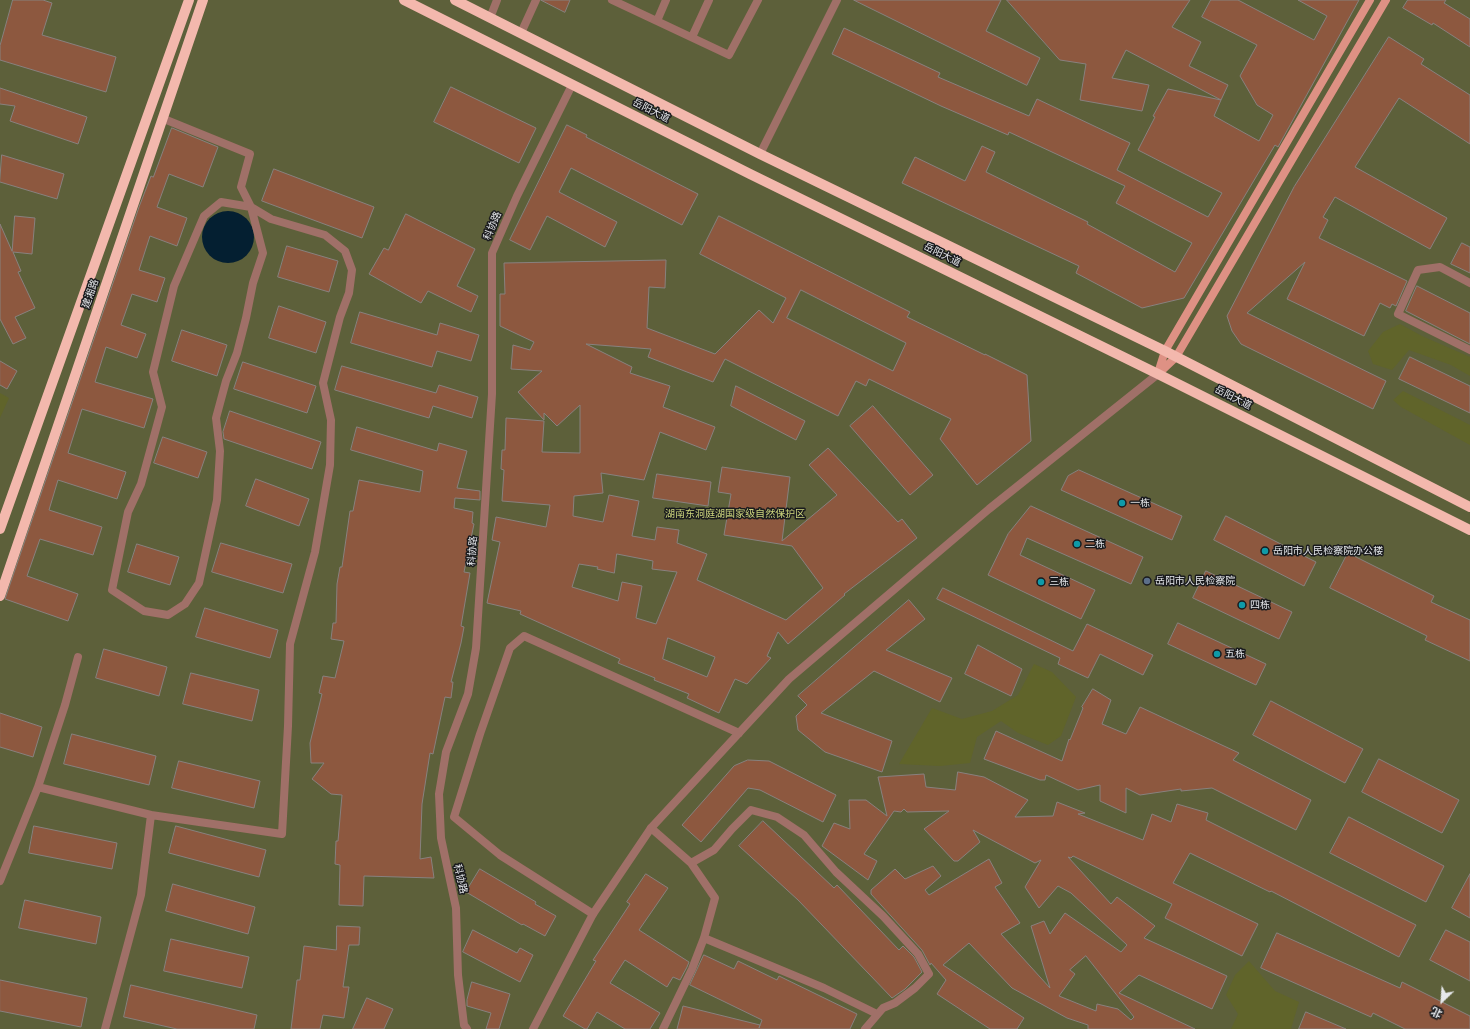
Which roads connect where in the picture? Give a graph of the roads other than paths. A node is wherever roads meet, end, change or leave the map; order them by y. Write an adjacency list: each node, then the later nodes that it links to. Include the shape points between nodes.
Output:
1 (189, 0): 28 (main road, 建湘路)
2 (203, 0): 19 (main road, 建湘路)
3 (404, 0): 18 (main road, 岳阳大道)
4 (455, 0): 14 (main road, 岳阳大道)
5 (497, 0): 14 (street)
6 (536, 0): 16 (street)
7 (612, 0): 15 (street)
8 (666, 0): 15 (street)
9 (709, 0): 17 (street)
10 (758, 0): 17 (street, via 729,55)
11 (837, 0): 20 (street)
12 (1370, 0): 24 (main road)
13 (1386, 0): 25 (main road)
14 (490, 18): 16 (main road, 岳阳大道)
15 (657, 21): 17 (street)
16 (521, 33): 20 (main road, 岳阳大道)
17 (692, 37)
18 (572, 85): 26 (main road, 岳阳大道); 42 (street, 科协路, via 492,253 492,394 476,648 468,694 446,752 439,794 441,838 456,908 458,975 464,1025)
19 (164, 119): 21 (street, via 250,154 241,186); 30 (main road, 建湘路)
20 (760, 154): 24 (main road, 岳阳大道)
21 (250, 207): 21 (street, via 221,202 204,216 174,286 153,372 162,407 141,484 128,512 112,590 144,611 168,615 185,604 199,583 217,500 220,451 216,418 237,353 253,283 263,253); 34 (street, via 271,219 325,235 345,251 352,270 349,293 340,317 324,383 331,420 330,465 315,552 290,644 282,834)
22 (1470, 283): 23 (street, via 1440,268 1418,270 1398,314)
23 (1470, 350)
24 (1165, 351): 25 (main road, 岳阳大道); 26 (main road)
25 (1176, 357): 26 (main road); 27 (main road, 岳阳大道)
26 (1158, 374): 29 (main road, 岳阳大道); 32 (street, via 990,508 789,679)
27 (1470, 507)
28 (0, 529)
29 (1470, 530)
30 (0, 596)
31 (78, 657): 33 (street)
32 (739, 733): 35 (street); 38 (street, via 524,636 510,648 454,817 500,855)
33 (38, 787): 34 (street); 37 (street)
34 (151, 815): 41 (street, via 141,895)
35 (651, 828): 36 (street); 38 (street)
36 (691, 863): 39 (street, via 715,898); 40 (street, via 714,850 752,810 777,817 804,834 836,872 883,916 918,954 929,974 915,988)
37 (0, 881)
38 (593, 914): 43 (street)
39 (704, 938): 40 (street, via 824,988); 44 (street)
40 (877, 1014): 45 (street)
41 (105, 1029)
42 (467, 1029)
43 (533, 1029)
44 (663, 1029)
45 (865, 1029)

